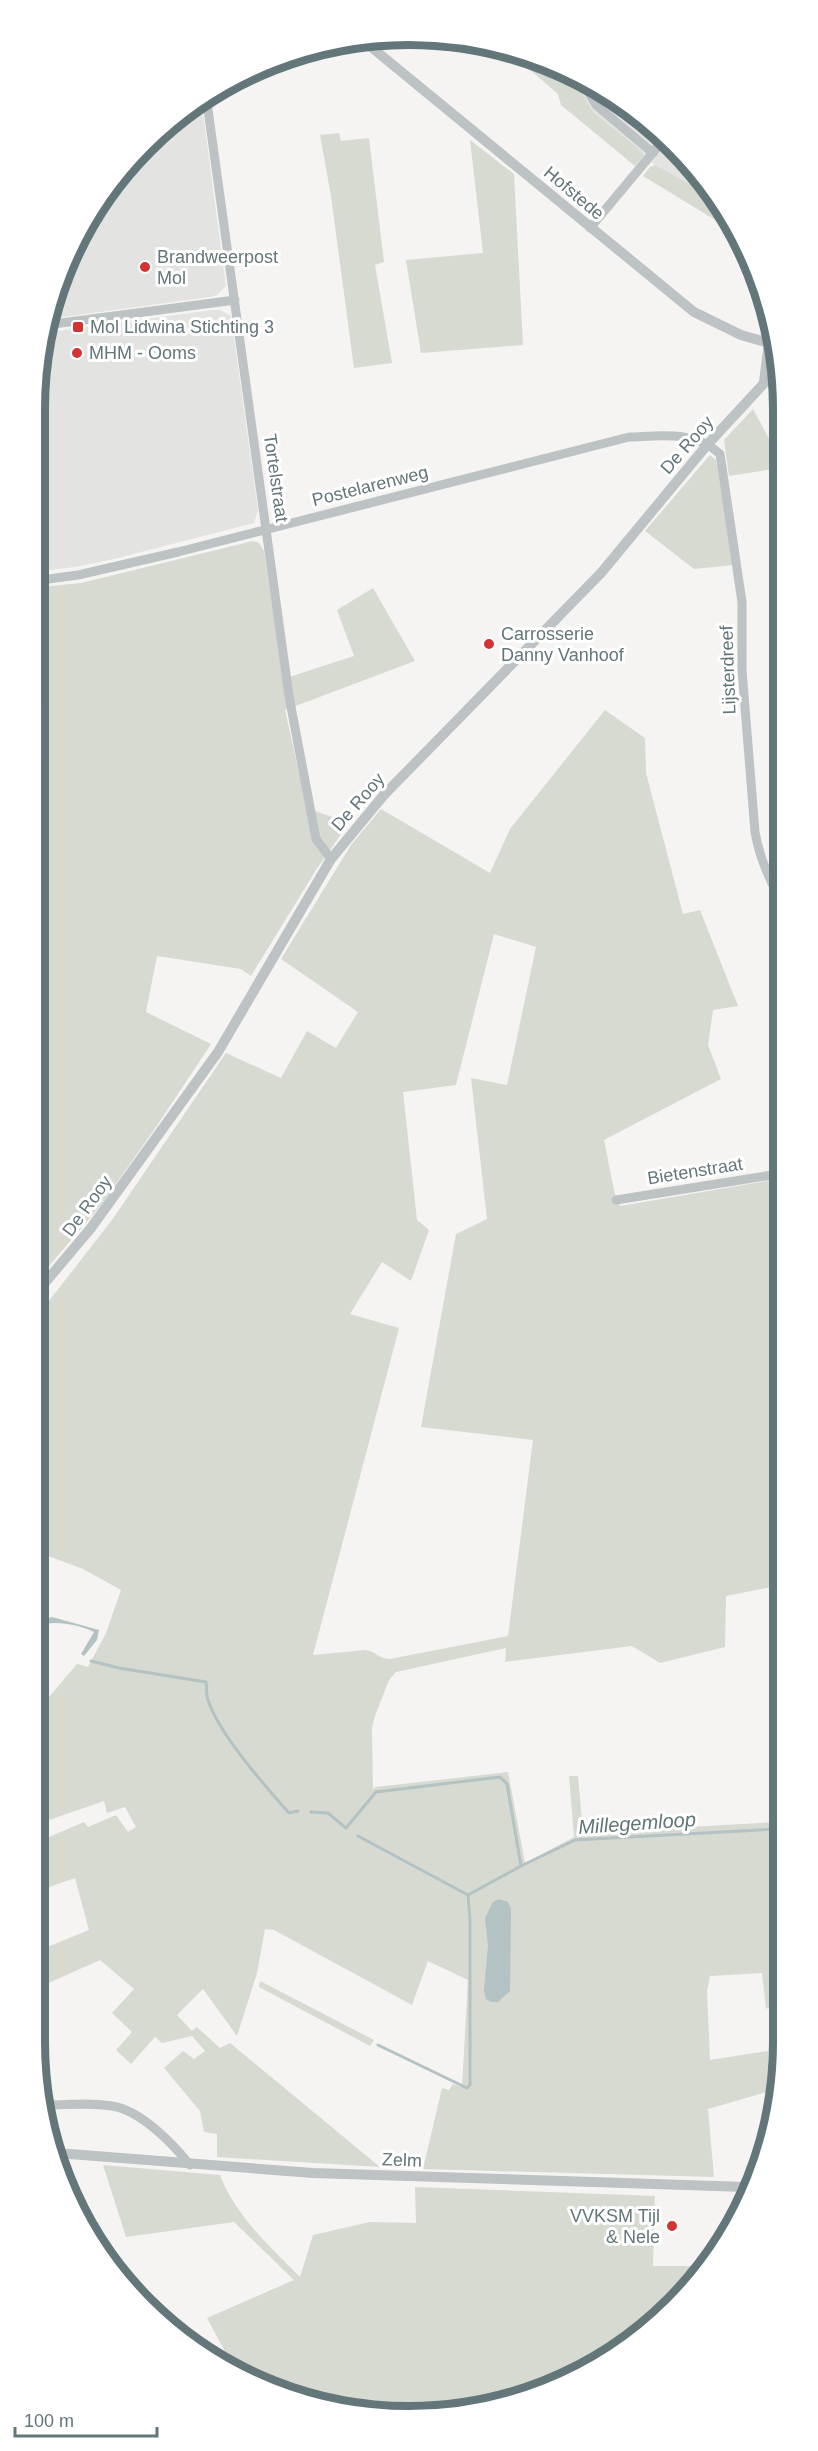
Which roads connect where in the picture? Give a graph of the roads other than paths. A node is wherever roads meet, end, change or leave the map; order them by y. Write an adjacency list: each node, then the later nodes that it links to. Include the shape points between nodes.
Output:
1 (371, 47): 6 (street, Hofstede)
2 (588, 93): 5 (street, via 596,105)
3 (208, 106): 7 (street, Tortelstraat)
4 (659, 145): 5 (street)
5 (653, 153): 6 (street)
6 (590, 228): 9 (street, Hofstede, via 694,312 741,335)
7 (235, 300): 8 (street); 14 (street, Tortelstraat)
8 (55, 324)
9 (767, 342)
10 (769, 357): 12 (street)
11 (771, 375): 12 (street, De Rooy)
12 (764, 382): 13 (street, De Rooy)
13 (707, 445): 14 (street, Postelarenweg, via 688,437 629,437); 16 (street, De Rooy, via 601,573 407,770); 17 (street, Lijsterdreef, via 720,454 739,573 754,832)
14 (266, 529): 15 (street, Postelarenweg, via 107,569); 16 (street, Tortelstraat, via 302,771 316,839)
15 (45, 579)
16 (331, 859): 20 (street, De Rooy, via 218,1052 92,1228)
17 (773, 886)
18 (773, 1175): 19 (street, Bietenstraat)
19 (616, 1200)
20 (45, 1283)
21 (50, 2104): 23 (street, via 126,2110 170,2141)
22 (62, 2153): 23 (street, Zelm)
23 (190, 2164): 24 (street, Zelm, via 403,2177)
24 (742, 2187)

